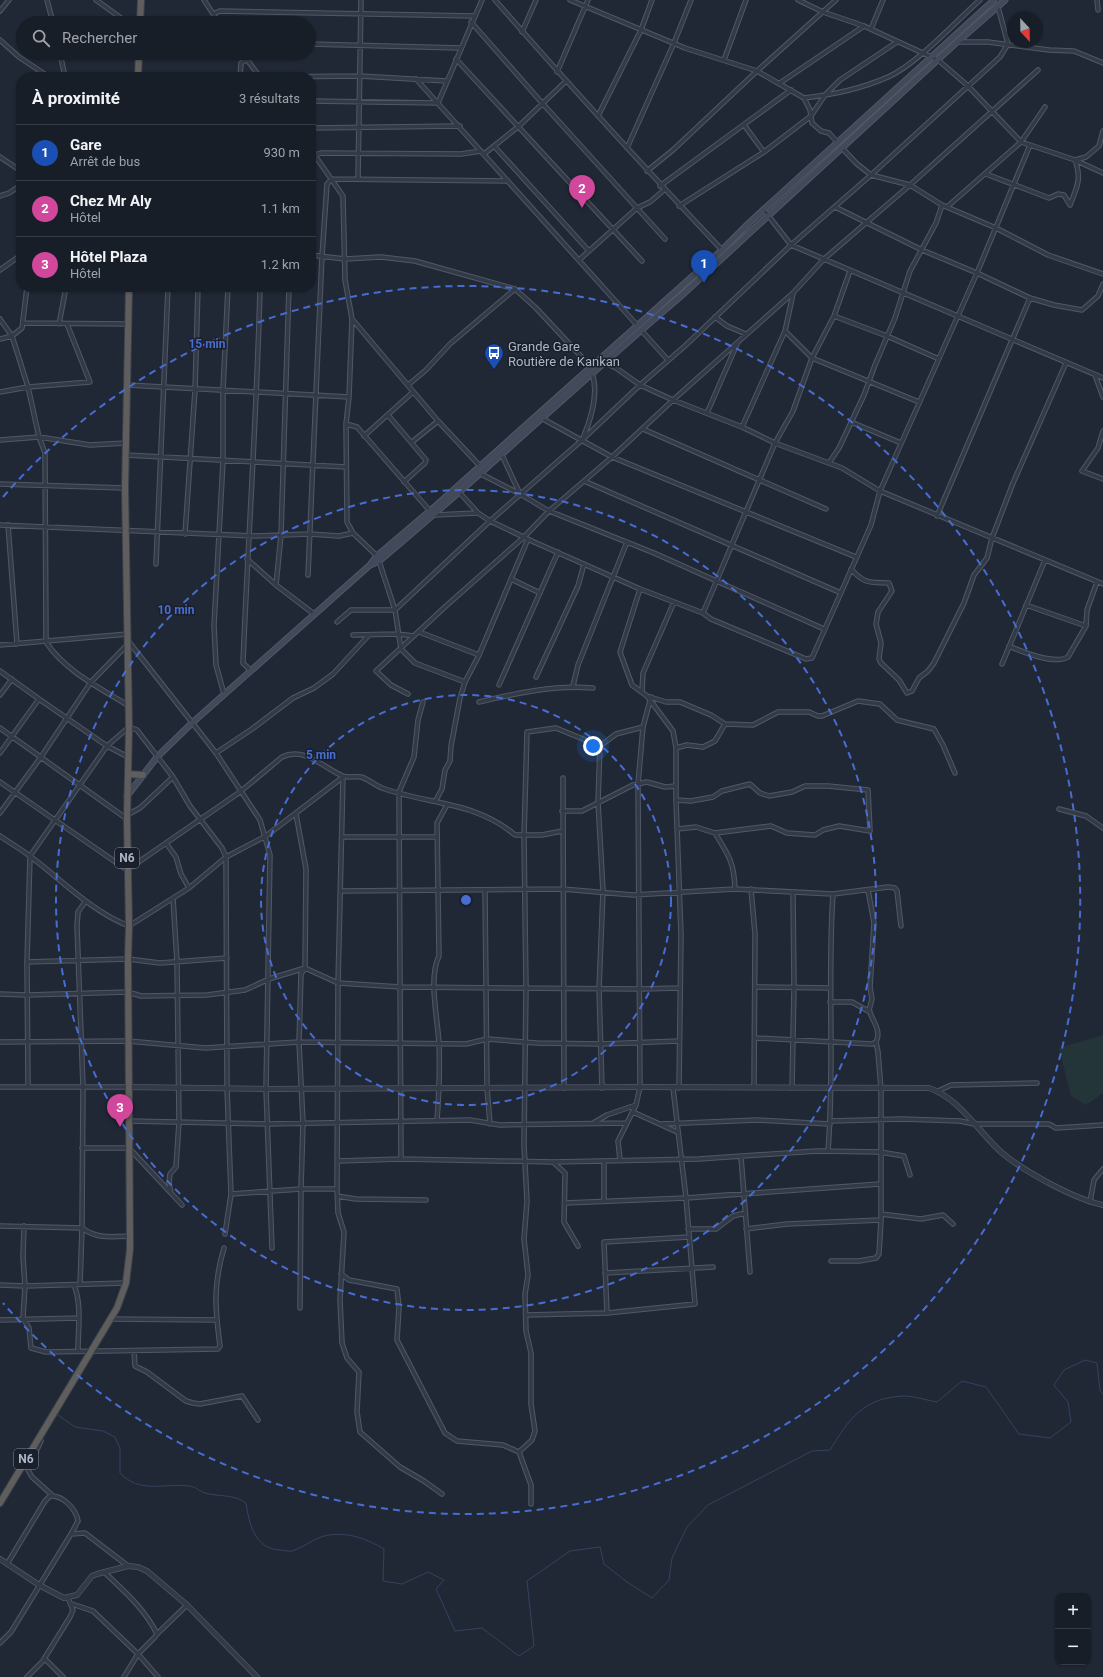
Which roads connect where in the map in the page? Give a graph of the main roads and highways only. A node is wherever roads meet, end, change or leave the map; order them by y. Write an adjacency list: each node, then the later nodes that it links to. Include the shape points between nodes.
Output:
1 (141, 0): 4 (highway)
2 (994, 0): 7 (main road)
3 (1005, 0): 8 (main road)
4 (140, 16)
5 (139, 60): 6 (highway)
6 (138, 72)
7 (722, 250): 8 (main road); 10 (main road, via 480,466)
8 (726, 255): 10 (main road, via 460,493)
9 (129, 292): 11 (highway, N6, via 125,488)
10 (432, 513): 12 (main road, via 250,670 157,757)
11 (128, 774): 12 (highway); 13 (highway, N6)
12 (143, 775): 13 (main road)
13 (127, 796): 14 (highway, N6, via 130,1236 126,1283 117,1308)
14 (0, 1503)

